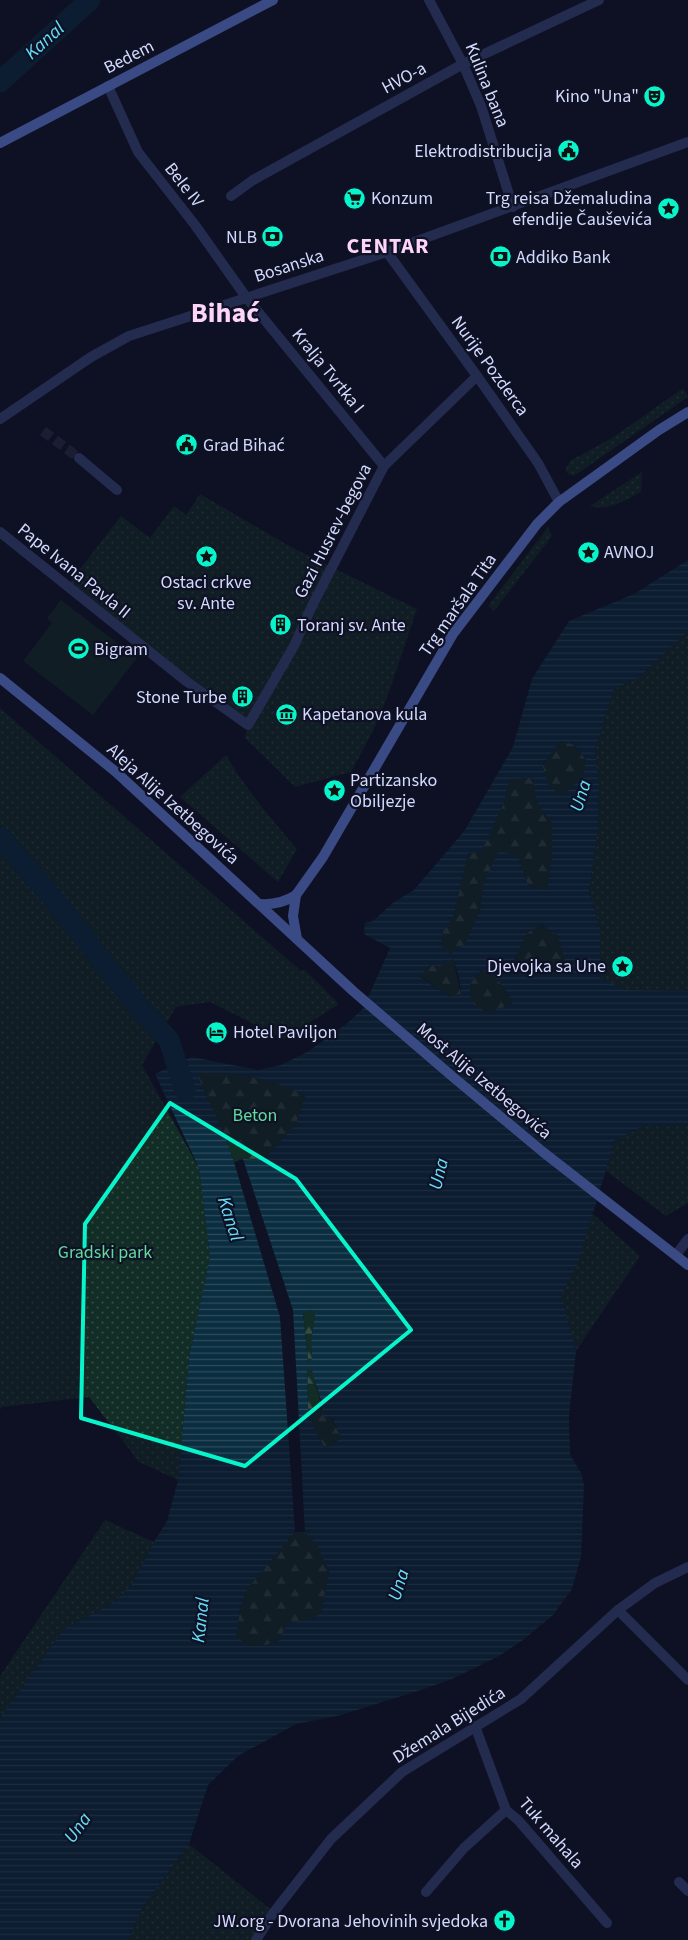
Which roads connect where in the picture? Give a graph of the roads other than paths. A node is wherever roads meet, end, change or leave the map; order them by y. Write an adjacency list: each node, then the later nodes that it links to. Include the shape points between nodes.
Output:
1 (274, 0): 5 (main road, Bedem)
2 (429, 0): 4 (street, Kulina bana)
3 (599, 0): 4 (street, HVO-a)
4 (463, 64): 8 (street, HVO-a, via 253,180); 9 (street, Kulina bana, via 481,106)
5 (108, 86): 7 (main road, Bedem); 11 (street, Bele IV, via 138,152)
6 (688, 142): 9 (street, Bosanska)
7 (0, 143)
8 (231, 196)
9 (514, 207): 10 (street, Bosanska)
10 (387, 252): 11 (street, Bosanska); 12 (street, Nurije Pozderca)
11 (246, 297): 14 (street, Bosanska, via 129,336 91,357); 16 (street, Kralja Tvrtka I, via 325,389)
12 (477, 376): 16 (street, Gazi Husrev-begova); 18 (street, Nurije Pozderca, via 538,463)
13 (688, 412): 18 (main road, Trg maršala Tita)
14 (0, 419)
15 (79, 458): 17 (street)
16 (384, 466): 21 (street, Gazi Husrev-begova, via 294,646)
17 (117, 490)
18 (559, 502): 22 (main road, Trg maršala Tita, via 537,524 453,634 323,857)
19 (0, 532): 21 (street, Pape Ivana Pavla II, via 186,681)
20 (0, 678): 23 (main road, Aleja Alije Izetbegovića, via 116,772)
21 (248, 725)
22 (296, 895): 23 (main road, via 287,901); 24 (main road, Trg maršala Tita, via 293,916)
23 (260, 904): 24 (main road, Aleja Alije Izetbegovića)
24 (297, 940): 25 (main road, Aleja Alije Izetbegovića)
25 (319, 960): 27 (main road, Most Alije Izetbegovića, via 453,1078)
26 (688, 1238): 27 (street)
27 (676, 1255): 28 (main road, Most Alije Izetbegovića)
28 (688, 1265)
29 (688, 1566): 30 (street, Džemala Bijedića, via 655,1583)
30 (618, 1610): 31 (street); 32 (street, Džemala Bijedića, via 521,1699)
31 (688, 1680)
32 (475, 1726): 33 (street, Tuk mahala); 38 (street, Džemala Bijedića, via 402,1772 331,1839)
33 (506, 1810): 36 (street, via 464,1848); 37 (street, Tuk mahala)
34 (679, 1882): 35 (street)
35 (688, 1891)
36 (426, 1892)
37 (607, 1923)
38 (256, 1940)

